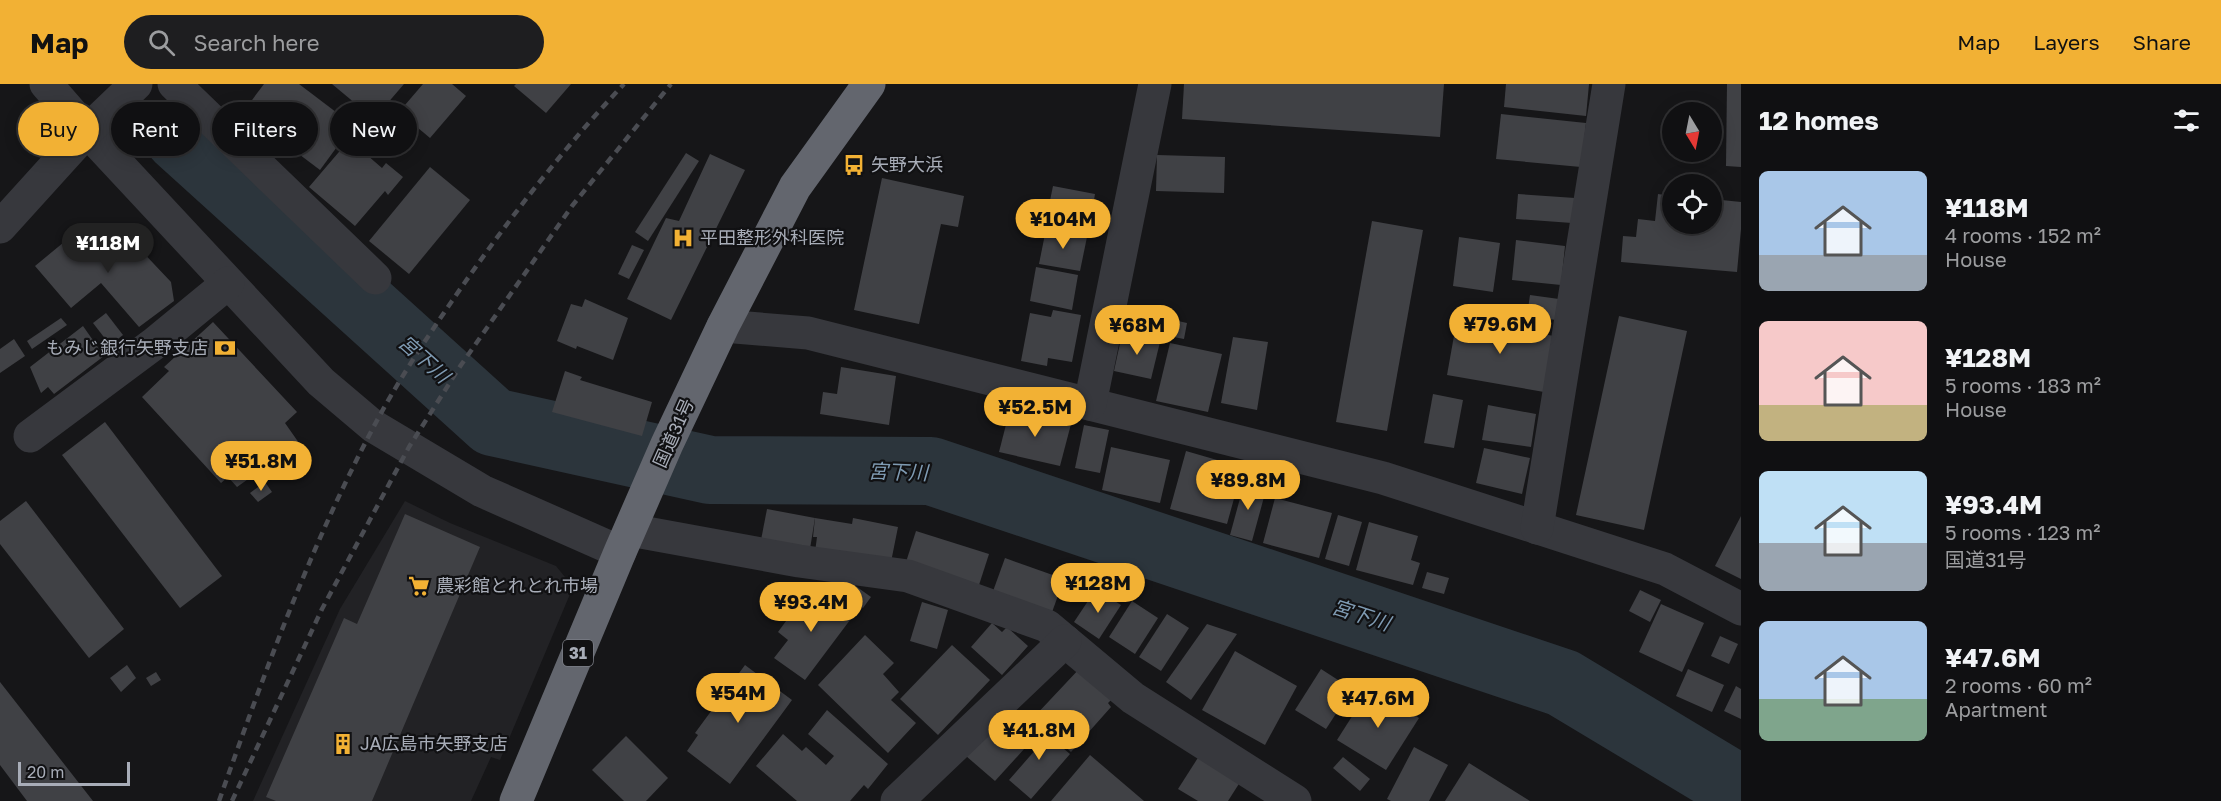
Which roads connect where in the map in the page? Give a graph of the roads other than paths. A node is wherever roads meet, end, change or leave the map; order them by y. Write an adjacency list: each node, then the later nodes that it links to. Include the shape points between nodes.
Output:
1 (46, 84): 7 (street)
2 (136, 84): 8 (street)
3 (174, 84): 12 (street)
4 (868, 84): 14 (highway, 国道31号 / 31, via 795,187)
5 (1155, 84): 15 (street)
6 (1610, 84): 17 (street)
7 (62, 102)
8 (99, 119)
9 (99, 144): 13 (street)
10 (64, 156): 11 (street)
11 (0, 227)
12 (375, 278)
13 (228, 283): 16 (street); 18 (street, via 321,382 374,426 482,491)
14 (723, 326): 15 (street, via 808,333); 18 (highway, 国道31号 / 31)
15 (1090, 404): 17 (street, via 1383,478)
16 (30, 436)
17 (1537, 528): 19 (street, via 1665,570)
18 (631, 529): 20 (street, via 799,561 908,576 1047,626); 21 (highway, 国道31号 / 31)
19 (1741, 609)
20 (1065, 640): 22 (street); 23 (street, via 1132,698)
21 (516, 801)
22 (897, 801)
23 (1295, 801)

